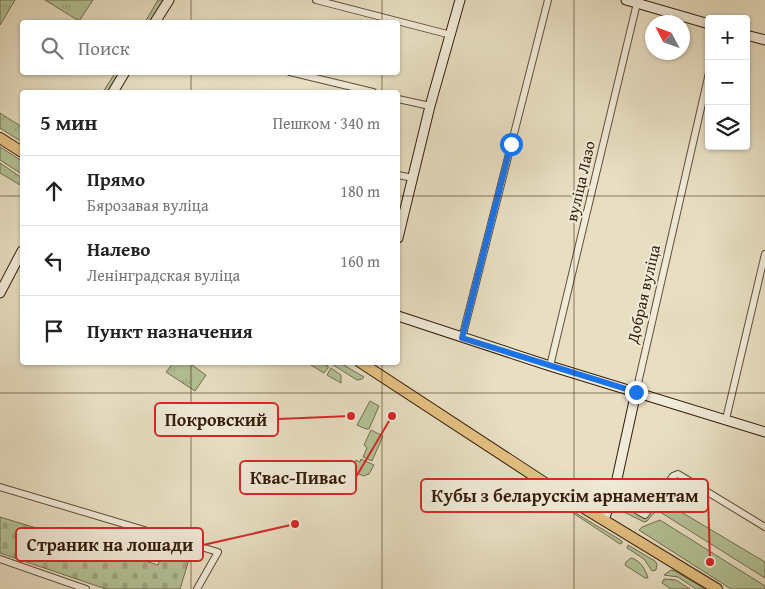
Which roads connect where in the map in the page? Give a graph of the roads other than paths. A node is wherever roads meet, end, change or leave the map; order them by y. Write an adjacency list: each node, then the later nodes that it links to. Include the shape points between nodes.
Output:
1 (169, 0): 7 (street)
2 (316, 0): 8 (street)
3 (460, 0): 11 (street)
4 (548, 0): 30 (street)
5 (626, 0): 6 (street)
6 (637, 3): 10 (street); 32 (street, вуліца Лазо)
7 (156, 20)
8 (393, 20)
9 (400, 22): 11 (street)
10 (705, 23)
11 (451, 35): 20 (street)
12 (750, 36): 13 (street)
13 (765, 40)
14 (123, 75): 16 (street)
15 (302, 75): 17 (street)
16 (114, 90)
17 (365, 90)
18 (705, 91): 33 (street, Добрая вуліца)
19 (400, 98): 20 (street)
20 (430, 106): 24 (street)
21 (0, 138): 22 (main road)
22 (20, 151)
23 (400, 175): 24 (street)
24 (413, 178): 25 (street)
25 (400, 230)
26 (765, 254): 34 (street)
27 (20, 255): 28 (street)
28 (0, 293)
29 (400, 317): 30 (street)
30 (462, 338): 32 (street)
31 (365, 365): 38 (main road)
32 (550, 366): 33 (street)
33 (636, 392): 34 (street); 37 (street, Добрая вуліца)
34 (726, 419): 35 (street)
35 (765, 432)
36 (0, 487): 43 (street, via 218,552)
37 (613, 497): 38 (street, Добрая вуліца); 39 (street, via 645,515 673,476 678,474)
38 (604, 519): 44 (main road)
39 (765, 527)
40 (0, 559): 41 (street)
41 (67, 586): 42 (street)
42 (86, 589)
43 (198, 589)
44 (717, 589)

